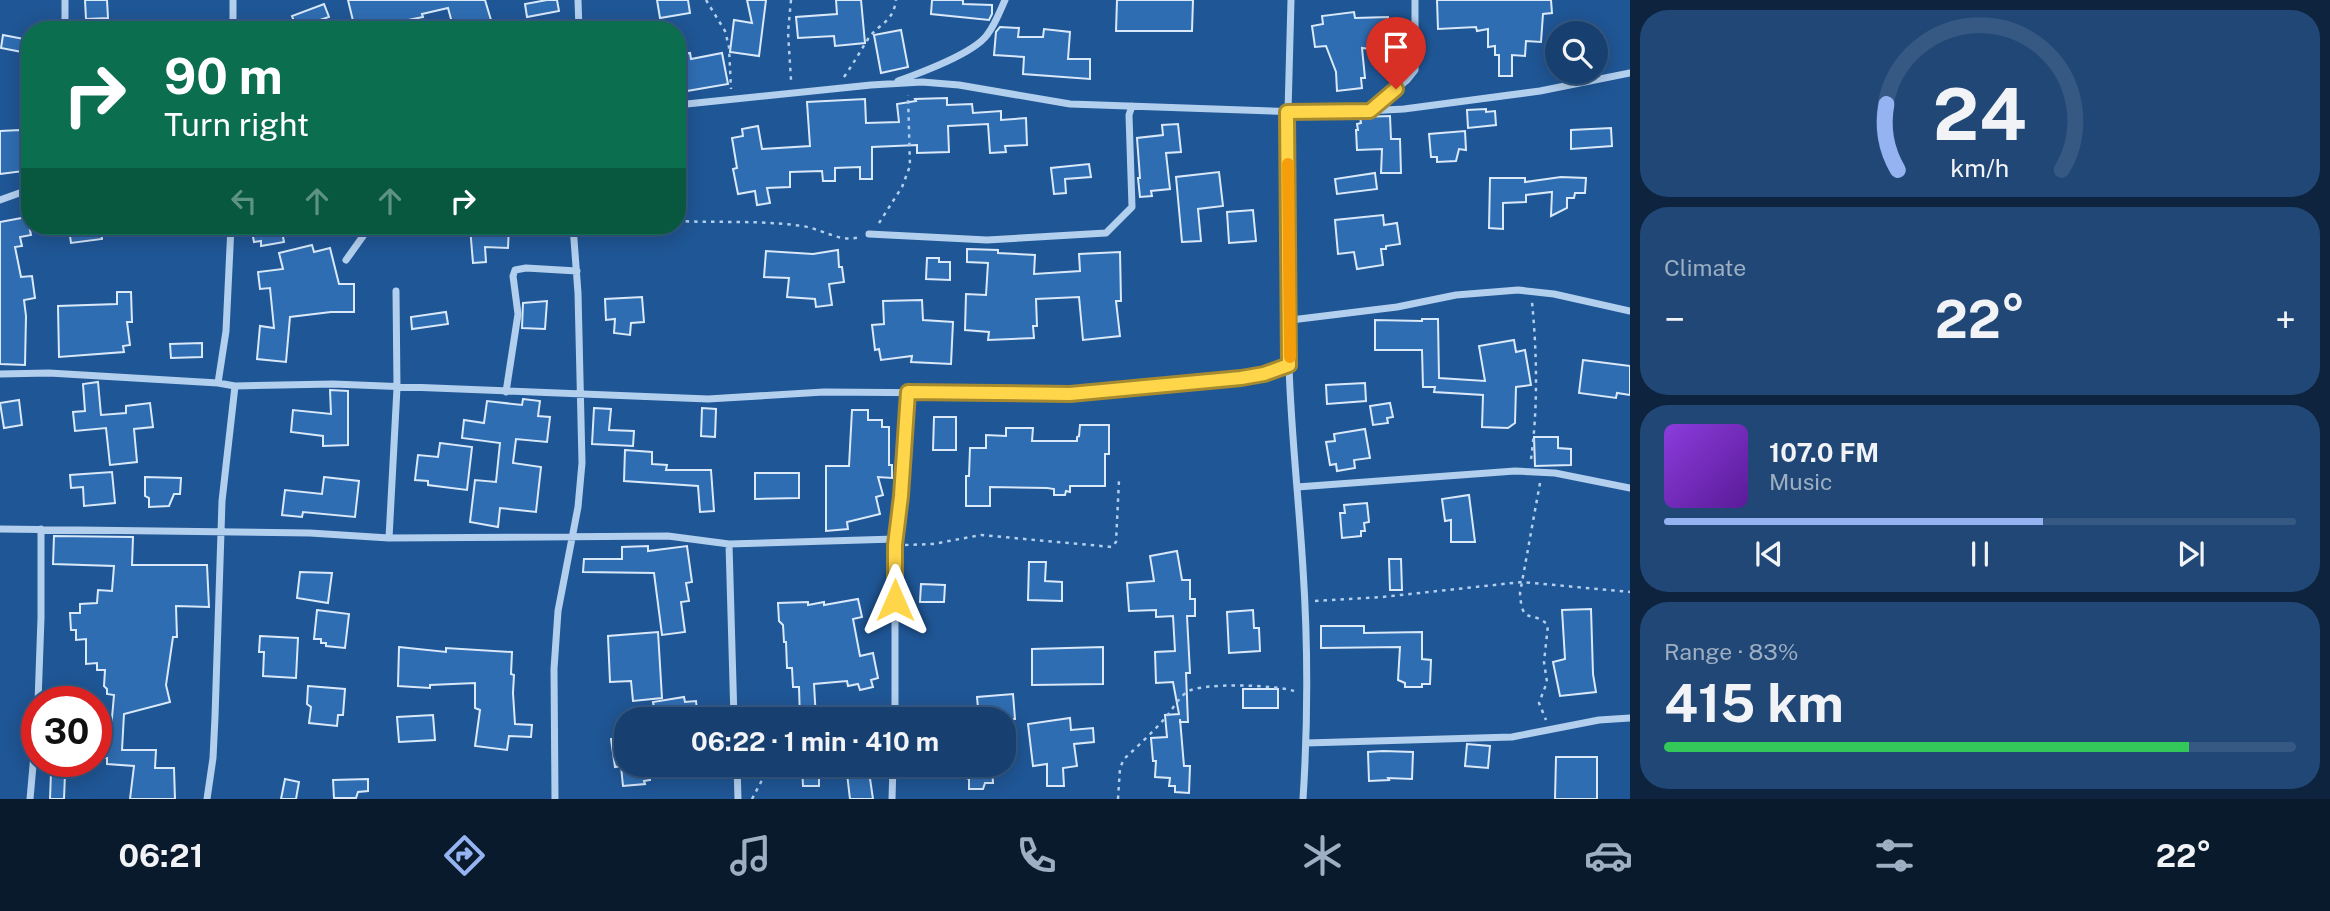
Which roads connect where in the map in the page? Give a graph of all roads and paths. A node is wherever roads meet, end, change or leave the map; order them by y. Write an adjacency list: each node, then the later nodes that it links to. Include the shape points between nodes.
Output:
1 (65, 0): 10 (street)
2 (233, 0): 11 (street)
3 (578, 0): 12 (street)
4 (706, 0): 18 (path, via 729,47)
5 (791, 0): 17 (path)
6 (896, 0): 16 (path, via 891,18 869,37)
7 (1005, 0): 15 (street, via 987,36 977,44 932,69)
8 (1291, 0): 22 (street)
9 (1415, 0): 21 (street, via 1415,70)
10 (65, 21)
11 (233, 21)
12 (579, 21)
13 (1630, 73): 21 (street, via 1540,91)
14 (908, 83): 15 (street); 20 (street, via 959,85 1070,104); 26 (path, via 908,177)
15 (890, 84): 16 (street)
16 (836, 88): 17 (street)
17 (792, 93): 18 (street)
18 (730, 99): 19 (street)
19 (686, 104)
20 (1132, 106): 22 (street); 26 (street, via 1132,207 1107,233 987,240)
21 (1370, 111): 22 (street)
22 (1287, 112): 35 (street)
23 (21, 193): 24 (street)
24 (0, 200)
25 (686, 221): 26 (path, via 770,221 818,229 845,240)
26 (869, 234)
27 (231, 235): 38 (street, via 226,331)
28 (364, 235): 30 (street)
29 (574, 235): 31 (street)
30 (346, 260)
31 (577, 271): 41 (street, via 515,270 518,314); 43 (street)
32 (396, 291): 40 (street)
33 (1531, 292): 34 (street); 35 (street, via 1456,295); 44 (path, via 1536,343)
34 (1630, 311)
35 (1291, 320): 36 (street)
36 (1289, 365): 42 (street, via 1241,378 1070,394); 47 (street)
37 (0, 374): 38 (street)
38 (218, 383): 39 (street)
39 (235, 386): 40 (street); 51 (street)
40 (397, 388): 41 (street); 53 (street)
41 (506, 392): 43 (street)
42 (908, 392): 43 (street, via 708,399); 54 (street)
43 (582, 393): 52 (street, via 582,472)
44 (1530, 471): 45 (street); 47 (street)
45 (1542, 473): 48 (street); 56 (path)
46 (1119, 480): 54 (path, via 1112,547 981,535 933,544)
47 (1297, 487): 58 (street)
48 (1630, 488)
49 (0, 529): 50 (street)
50 (41, 529): 51 (street); 59 (street)
51 (221, 531): 53 (street); 71 (street, via 213,758)
52 (572, 537): 53 (street); 55 (street, via 668,536); 72 (street, via 558,611 554,669)
53 (389, 538)
54 (895, 542): 55 (street); 62 (street)
55 (730, 544): 61 (street)
56 (1522, 582): 57 (path); 58 (path); 64 (path, via 1520,606 1524,613 1548,625 1546,682 1539,703)
57 (1630, 592)
58 (1304, 601): 60 (street)
59 (39, 686)
60 (1307, 696): 65 (street); 76 (path, via 1277,687 1188,691 1124,759)
61 (734, 707)
62 (895, 707)
63 (1630, 718): 64 (street)
64 (1551, 729): 65 (street, via 1512,737)
65 (1306, 743): 77 (street)
66 (32, 777): 70 (street)
67 (737, 777): 73 (street)
68 (764, 777): 74 (path)
69 (893, 777): 75 (street)
70 (30, 799)
71 (207, 799)
72 (555, 799)
73 (738, 799)
74 (752, 799)
75 (892, 799)
76 (1118, 799)
77 (1303, 799)

